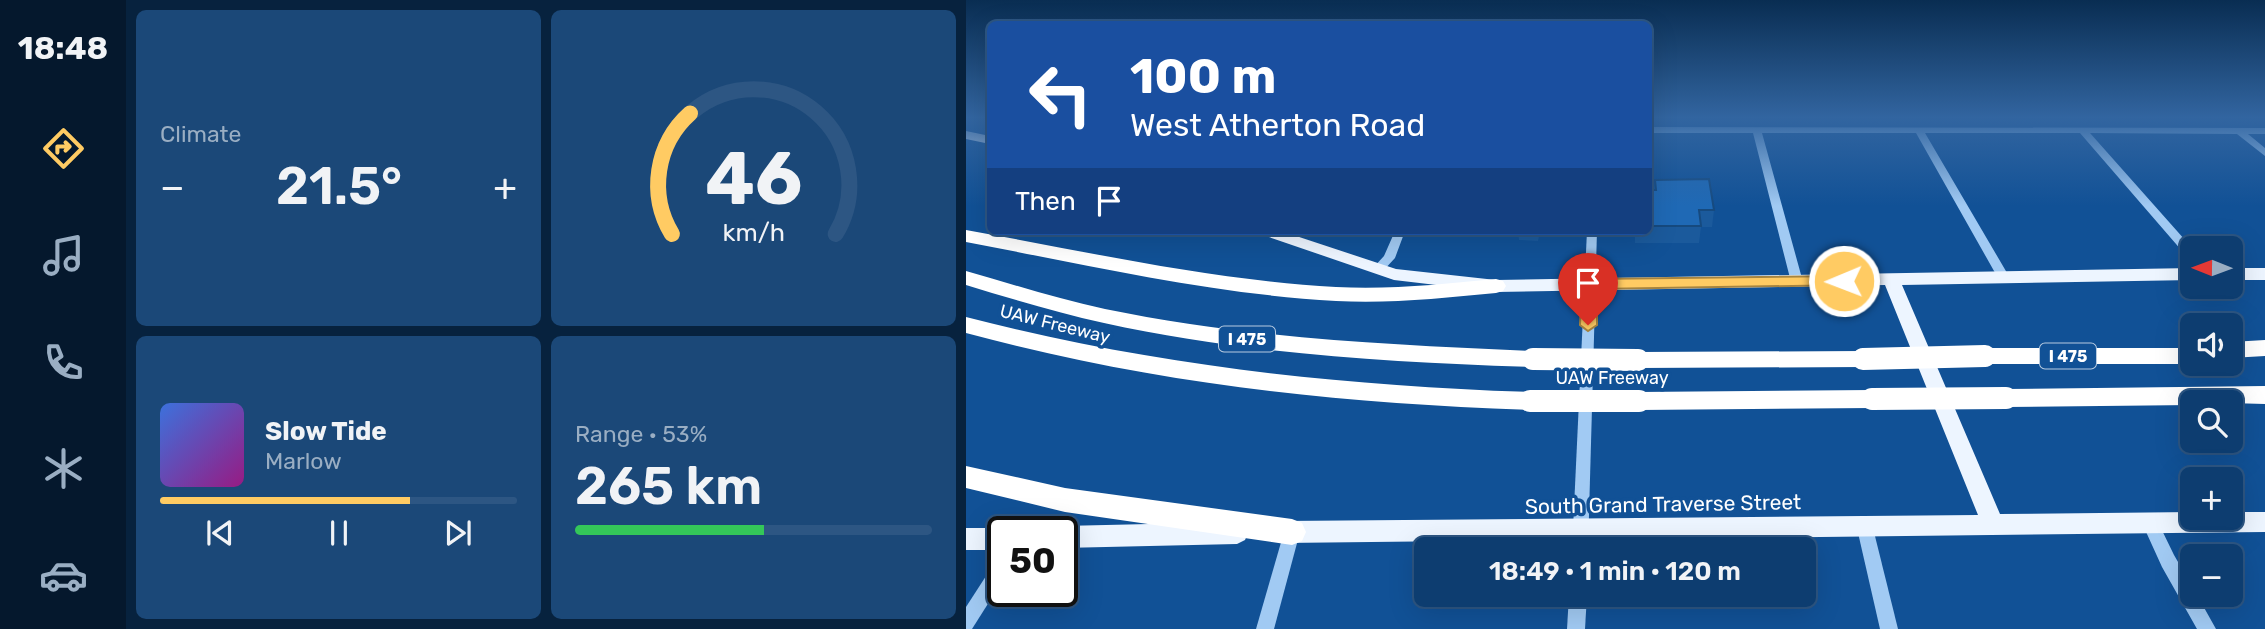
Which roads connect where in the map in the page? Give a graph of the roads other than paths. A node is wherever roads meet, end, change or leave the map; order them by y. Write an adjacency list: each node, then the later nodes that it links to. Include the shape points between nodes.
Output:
1 (1761, 147): 16 (street)
2 (1928, 147): 14 (street)
3 (2098, 147): 8 (street)
4 (1277, 235): 9 (main road)
5 (1399, 235): 9 (street, via 1390,258)
6 (1592, 235): 17 (street)
7 (966, 236): 18 (highway, via 1313,292 1395,295)
8 (2180, 241)
9 (1378, 269): 18 (main road)
10 (2180, 274): 14 (main road)
11 (2244, 274): 12 (main road)
12 (2265, 274)
13 (966, 278): 23 (highway, UAW Freeway / I 475, bridge, via 1056,304 1207,333 1384,352 1638,360)
14 (2004, 278): 15 (main road)
15 (1892, 281): 16 (main road); 30 (main road)
16 (1797, 282): 17 (main road)
17 (1590, 284): 18 (main road); 34 (street)
18 (1496, 286)
19 (966, 325): 25 (highway, UAW Freeway / I 475, bridge, via 1108,360 1210,377 1362,393 1530,401)
20 (2265, 348): 21 (highway)
21 (2243, 351)
22 (2243, 354): 24 (highway)
23 (2180, 355)
24 (2265, 355)
25 (2265, 398)
26 (966, 477): 31 (highway, via 1065,500)
27 (2265, 522): 28 (main road, South Grand Traverse Street)
28 (2150, 523): 30 (main road, South Grand Traverse Street); 44 (street)
29 (1864, 524): 30 (main road, South Grand Traverse Street); 35 (main road, South Grand Traverse Street); 43 (street)
30 (1993, 525)
31 (1292, 532): 32 (main road, South Grand Traverse Street); 33 (main road, South Grand Traverse Street); 41 (street)
32 (1078, 537)
33 (1472, 537)
34 (1580, 537)
35 (1633, 537)
36 (987, 538): 37 (main road)
37 (966, 539)
38 (987, 590): 40 (street)
39 (1577, 607): 42 (street)
40 (966, 623)
41 (1265, 629)
42 (1576, 629)
43 (1889, 629)
44 (2207, 629)

